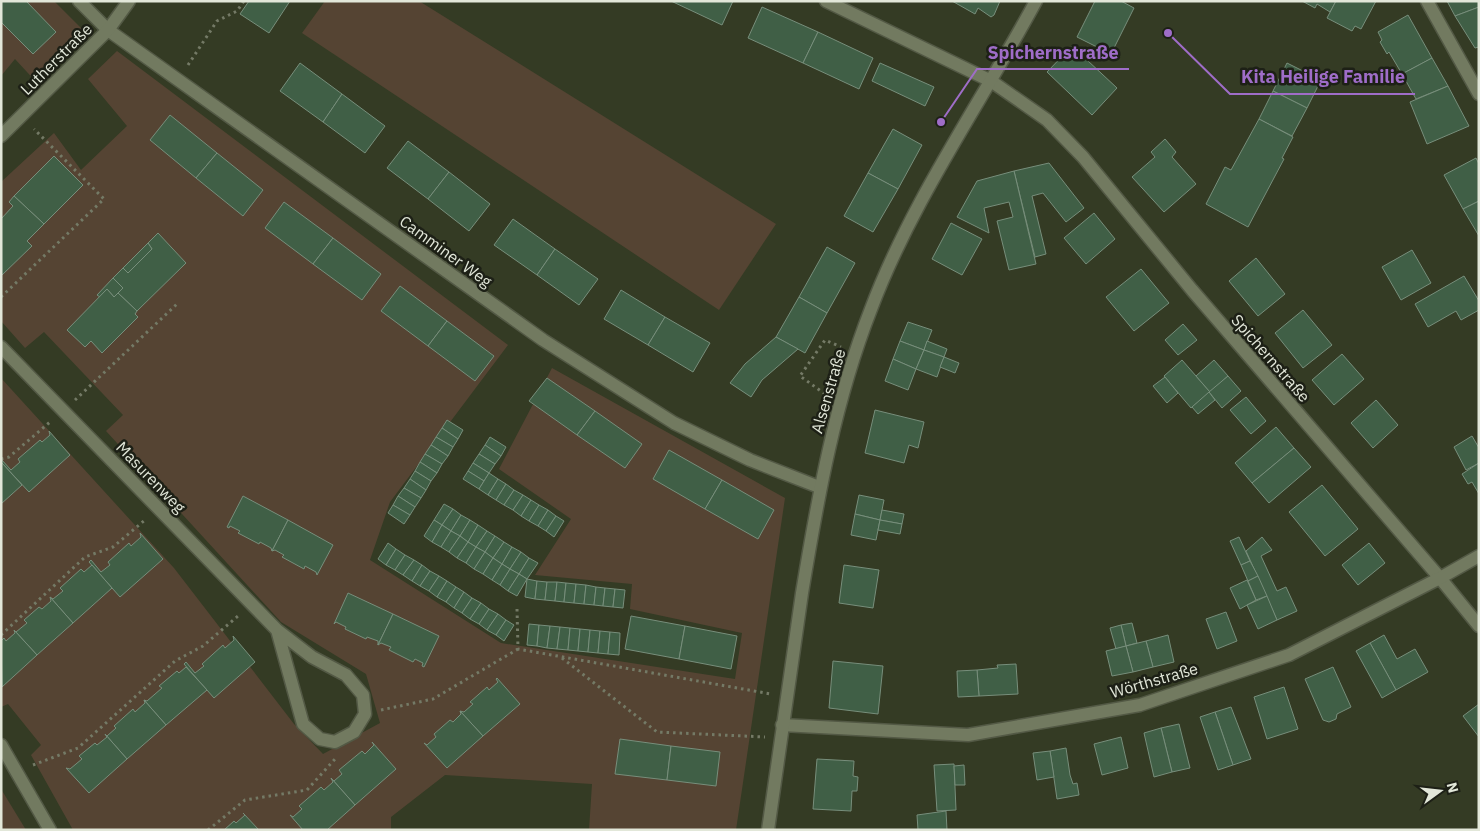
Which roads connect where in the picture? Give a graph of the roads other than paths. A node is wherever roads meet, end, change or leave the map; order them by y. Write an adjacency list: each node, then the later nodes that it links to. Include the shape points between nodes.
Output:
1 (79, 1): 6 (street, Camminer Weg)
2 (129, 1): 6 (street, Lutherstraße)
3 (826, 1): 7 (street, Spichernstraße)
4 (1036, 1): 7 (street, Alsenstraße)
5 (1426, 1): 8 (street)
6 (108, 30): 9 (street, Lutherstraße); 11 (street, Camminer Weg, via 543,340 674,423 750,460)
7 (991, 81): 11 (street, Alsenstraße, via 963,126 887,269 855,354); 13 (street, Spichernstraße, via 1047,120 1083,158)
8 (1479, 94)
9 (1, 136)
10 (1, 347): 15 (street, Masurenweg)
11 (820, 487): 16 (street, Alsenstraße)
12 (1479, 556): 13 (street, Wörthstraße)
13 (1440, 578): 14 (street, Spichernstraße); 16 (street, Wörthstraße, via 1288,655 1140,705 968,735)
14 (1479, 626)
15 (277, 630): 15 (street, Masurenweg, via 302,724 320,739 336,742 354,732 365,714 363,695 346,675 312,657)
16 (782, 725): 19 (street, Alsenstraße)
17 (1, 745): 18 (street)
18 (50, 830)
19 (768, 830)

